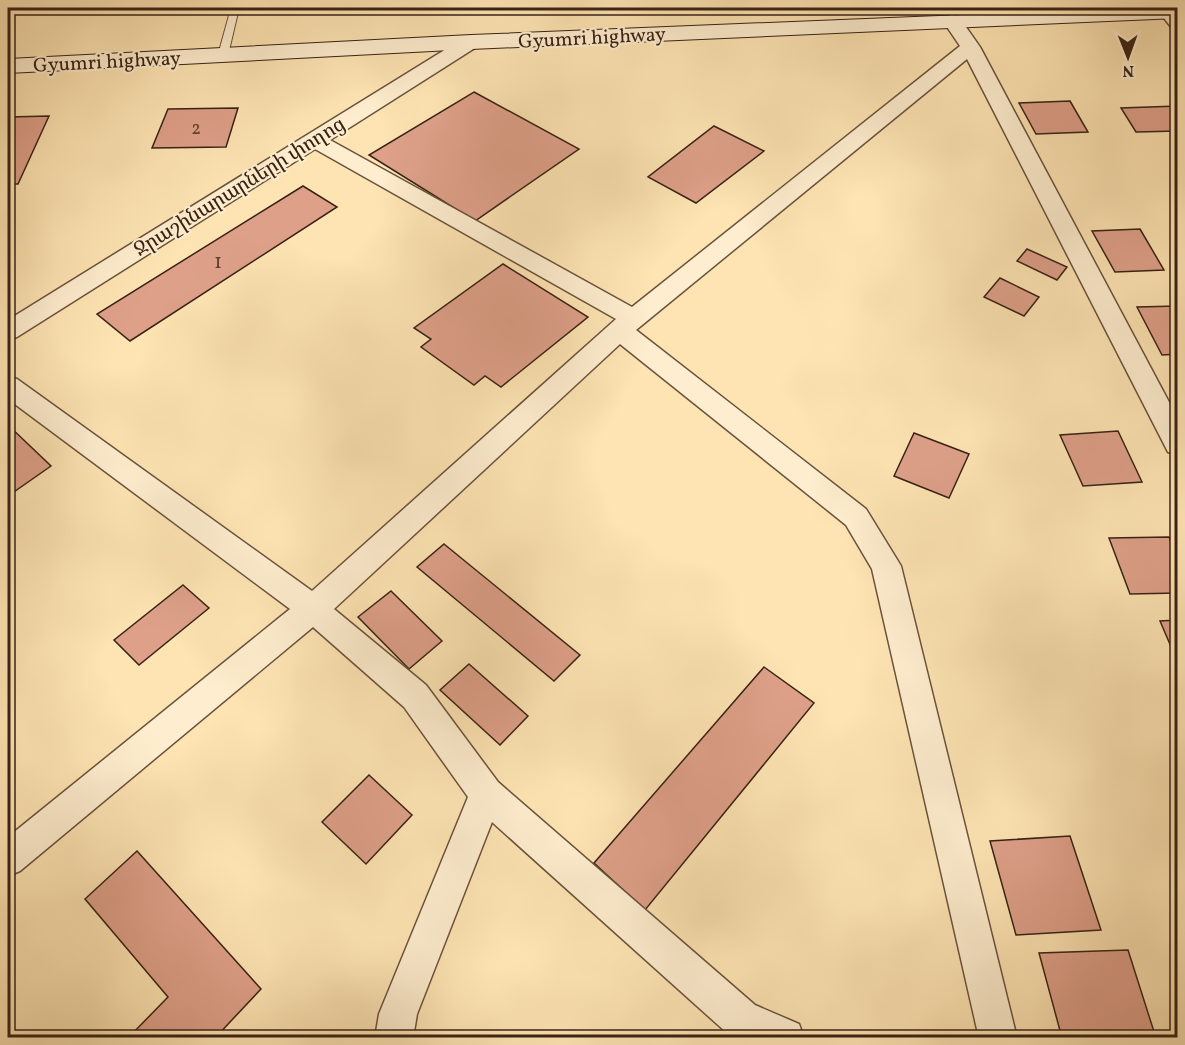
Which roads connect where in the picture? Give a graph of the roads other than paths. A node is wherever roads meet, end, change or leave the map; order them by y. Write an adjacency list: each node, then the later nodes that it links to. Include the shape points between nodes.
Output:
1 (235, 8): 6 (lane)
2 (1175, 16): 3 (main road, Gyumri highway)
3 (952, 21): 4 (main road, Gyumri highway); 5 (street)
4 (471, 42): 6 (main road, Gyumri highway); 8 (street, Ջրաշինարարների փողոց)
5 (970, 47): 9 (street); 12 (street)
6 (223, 55): 7 (main road, Gyumri highway)
7 (8, 66)
8 (315, 140): 9 (street); 10 (street, Ջրաշինարարների փողոց)
9 (626, 324): 13 (street); 16 (street, via 856,517 886,566)
10 (8, 330)
11 (8, 386): 13 (street)
12 (1178, 445)
13 (313, 609): 14 (street, via 415,696); 15 (street)
14 (486, 794): 17 (street, via 398,1014); 18 (street, via 741,1019)
15 (8, 859)
16 (998, 1037): 19 (street)
17 (394, 1038)
18 (785, 1038)
19 (992, 1038)

